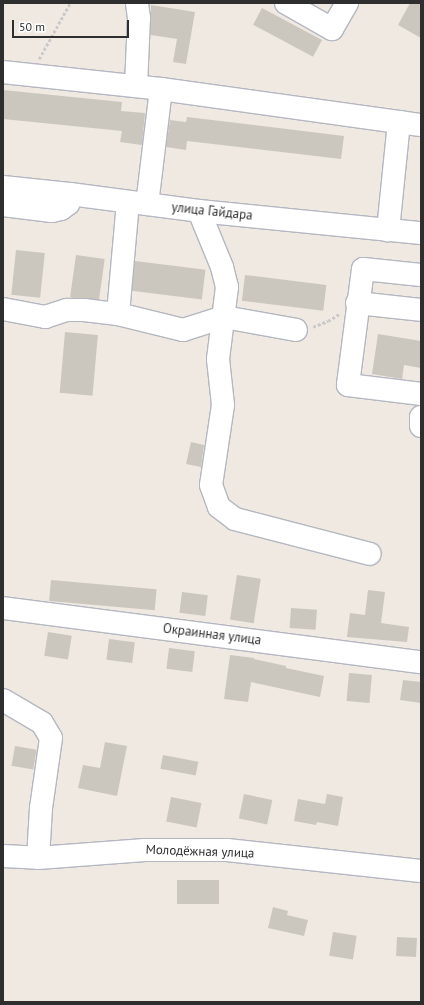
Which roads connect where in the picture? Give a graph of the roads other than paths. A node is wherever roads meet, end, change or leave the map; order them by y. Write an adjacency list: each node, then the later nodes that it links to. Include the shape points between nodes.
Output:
1 (137, 3): 5 (street, via 139,18)
2 (286, 3): 3 (street, via 332,29)
3 (347, 3)
4 (3, 72): 5 (street)
5 (136, 86): 6 (street)
6 (161, 88): 7 (street); 11 (street)
7 (399, 122): 8 (street); 14 (street)
8 (421, 125)
9 (3, 187): 10 (street, улица Гайдара)
10 (70, 194): 11 (street, улица Гайдара); 12 (street, via 68,204 52,211)
11 (137, 203): 13 (street, улица Гайдара); 20 (street)
12 (3, 206)
13 (199, 211): 14 (street, улица Гайдара); 21 (street, via 222,267 227,287)
14 (388, 230): 15 (street, улица Гайдара)
15 (421, 233)
16 (421, 275): 17 (street, via 363,269)
17 (351, 306): 19 (street); 23 (street, via 348,385)
18 (3, 309): 20 (street, via 45,317 67,310)
19 (421, 310)
20 (118, 314): 21 (street, via 183,330)
21 (224, 317): 22 (street); 26 (street, via 218,358 223,405 211,485 219,507 235,519)
22 (296, 330)
23 (421, 394)
24 (421, 417): 25 (street)
25 (421, 426)
26 (370, 554)
27 (3, 608): 28 (street, Окраинная улица)
28 (421, 662)
29 (3, 700): 31 (street, via 42,723 51,738)
30 (3, 856): 31 (street, Молодёжная улица)
31 (38, 858): 32 (street, Молодёжная улица, via 145,850 227,850)
32 (421, 870)

